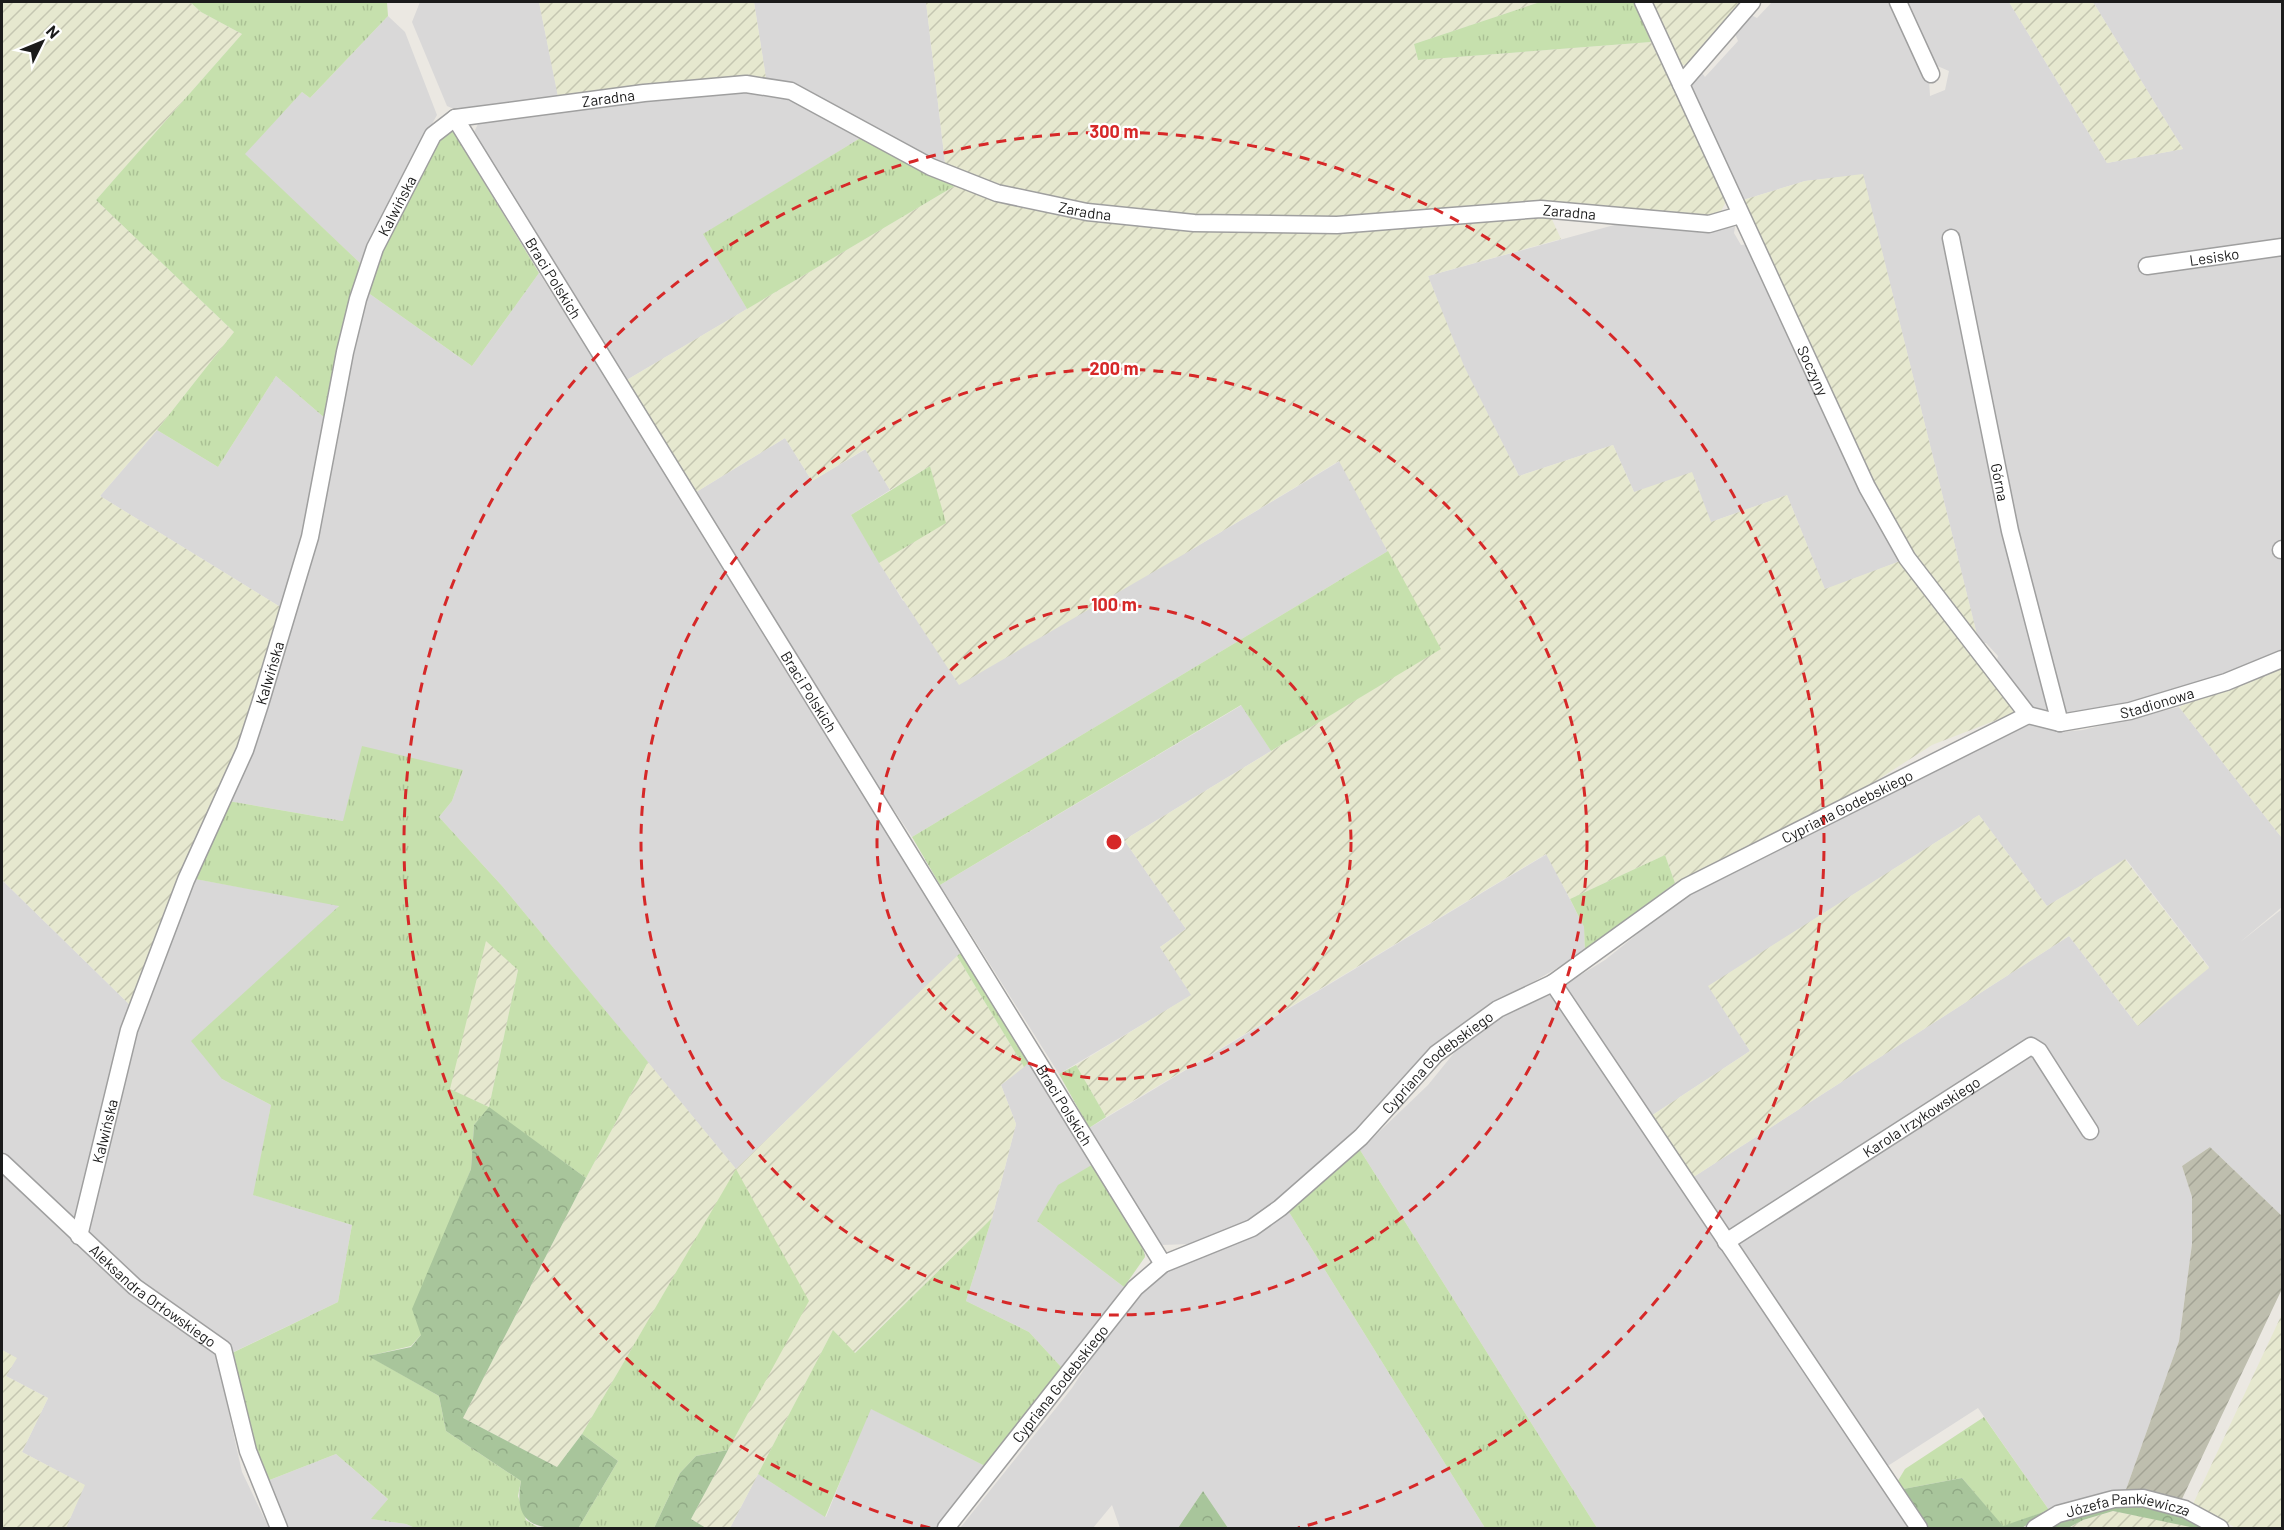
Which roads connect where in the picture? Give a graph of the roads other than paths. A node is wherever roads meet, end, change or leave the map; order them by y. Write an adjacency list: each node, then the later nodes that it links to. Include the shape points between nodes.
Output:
1 (1643, 2): 5 (street, Soczyny)
2 (1752, 2): 5 (street)
3 (1898, 2): 4 (street)
4 (1931, 74)
5 (1682, 84): 7 (street, Soczyny)
6 (455, 118): 7 (street, Zaradna, via 746,84 791,91 931,167 997,193 1087,212 1194,223 1337,225 1541,209 1709,224); 17 (street, Kalwińska, via 433,135 375,248 345,352 310,537 263,694 245,750 186,880 129,1030); 19 (street, Braci Polskich)
7 (1740, 215): 12 (street, Soczyny, via 1867,487 1907,558)
8 (1951, 238): 13 (street, Górna, via 2010,531)
9 (2283, 247): 10 (street, Lesisko)
10 (2147, 266)
11 (2283, 659): 13 (street, Stadionowa, via 2226,682 2130,711)
12 (2028, 715): 13 (street, Stadionowa); 14 (street, Cypriana Godebskiego, via 1686,887)
13 (2060, 723)
14 (1553, 983): 18 (street); 19 (street, Cypriana Godebskiego, via 1497,1009 1436,1054 1361,1137 1280,1208 1252,1228)
15 (2090, 1131): 18 (street, Karola Irzykowskiego, via 2039,1051 2031,1046)
16 (2, 1162): 17 (street, Aleksandra Orłowskiego)
17 (79, 1236): 20 (street, Aleksandra Orłowskiego, via 135,1287 223,1349 248,1451)
18 (1726, 1242): 22 (street)
19 (1163, 1264): 21 (street, Cypriana Godebskiego, via 1136,1288)
20 (279, 1528)
21 (946, 1528)
22 (1919, 1528)
23 (2036, 1528): 24 (street, Józefa Pankiewicza, via 2058,1514 2114,1499 2143,1498 2185,1509)
24 (2220, 1528)

